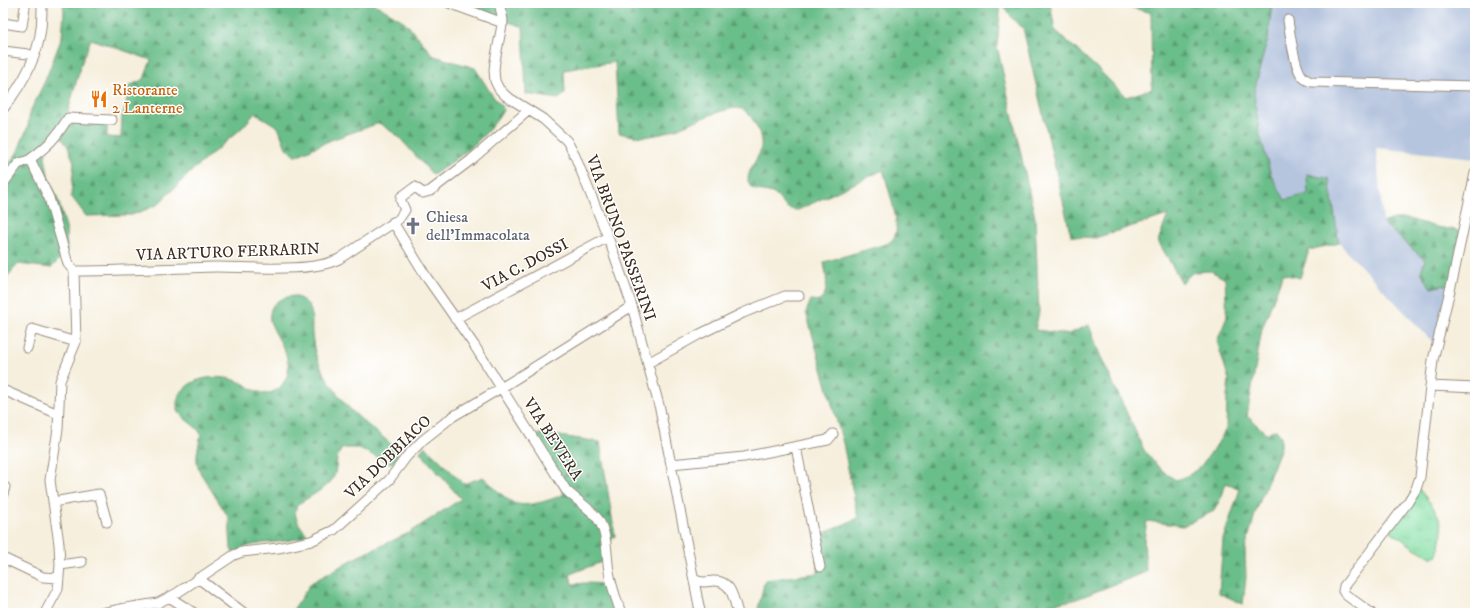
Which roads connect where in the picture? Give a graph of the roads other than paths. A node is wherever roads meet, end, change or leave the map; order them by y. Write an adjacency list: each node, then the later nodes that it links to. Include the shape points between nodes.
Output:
1 (42, 3): 11 (street, via 38,47 15,94)
2 (449, 3): 6 (street)
3 (498, 3): 6 (street, VIA BRUNO PASSERINI)
4 (25, 7): 7 (street, via 22,26)
5 (1288, 20): 10 (street, via 1297,68 1307,81)
6 (503, 22): 12 (street, VIA BRUNO PASSERINI, via 495,60 495,82 506,96)
7 (3, 23)
8 (3, 50): 9 (street)
9 (28, 54)
10 (1475, 86)
11 (3, 109)
12 (529, 110): 17 (street, VIA ARTURO FERRARIN, via 430,191 423,193 415,187 401,197 406,210); 18 (street, VIA BRUNO PASSERINI, via 554,127 567,140)
13 (112, 120): 14 (street, via 68,118 58,134)
14 (29, 160): 16 (street, via 18,164); 19 (street, via 49,198 68,264)
15 (1475, 173): 26 (street, via 1433,360)
16 (3, 184)
17 (393, 222): 19 (street, VIA ARTURO FERRARIN, via 330,264 275,268); 22 (street, VIA BEVERA)
18 (608, 237): 21 (street, VIA BRUNO PASSERINI); 22 (street, VIA C. DOSSI)
19 (74, 271): 23 (street)
20 (799, 296): 25 (street, via 785,296 743,313)
21 (632, 306): 25 (street, VIA BRUNO PASSERINI); 27 (street, VIA DOBBIACO)
22 (455, 319): 27 (street, VIA BEVERA)
23 (76, 342): 24 (street, via 32,329); 30 (street, via 60,381)
24 (27, 348)
25 (648, 363): 33 (street, VIA BRUNO PASSERINI)
26 (1431, 386): 28 (street); 51 (street, via 1423,463 1416,489 1344,586 1343,591 1346,595)
27 (501, 388): 41 (street, VIA DOBBIACO, via 452,417 423,440 389,480 334,530 311,541 242,552); 49 (street, VIA BEVERA, via 566,490 599,520 604,531 612,586)
28 (1475, 388)
29 (3, 390): 30 (street)
30 (58, 414): 34 (street, via 50,480)
31 (833, 434): 32 (street, via 828,440)
32 (796, 447): 33 (street, via 744,457); 39 (street)
33 (671, 464): 42 (street, VIA BRUNO PASSERINI)
34 (53, 502): 35 (street, via 99,494); 38 (street)
35 (107, 522)
36 (3, 558): 40 (street, via 43,577)
37 (82, 562): 38 (street)
38 (60, 565): 40 (street)
39 (820, 567)
40 (59, 578): 45 (street, via 58,589)
41 (198, 578): 43 (street, VIA DOBBIACO); 48 (street)
42 (694, 579): 44 (street, VIA BRUNO PASSERINI); 50 (street, via 700,582 718,581 726,584)
43 (170, 597): 46 (street, VIA DOBBIACO, via 158,603); 47 (street)
44 (698, 612)
45 (46, 613)
46 (102, 613)
47 (194, 613)
48 (244, 613)
49 (621, 613)
50 (738, 613)
51 (1371, 613)

